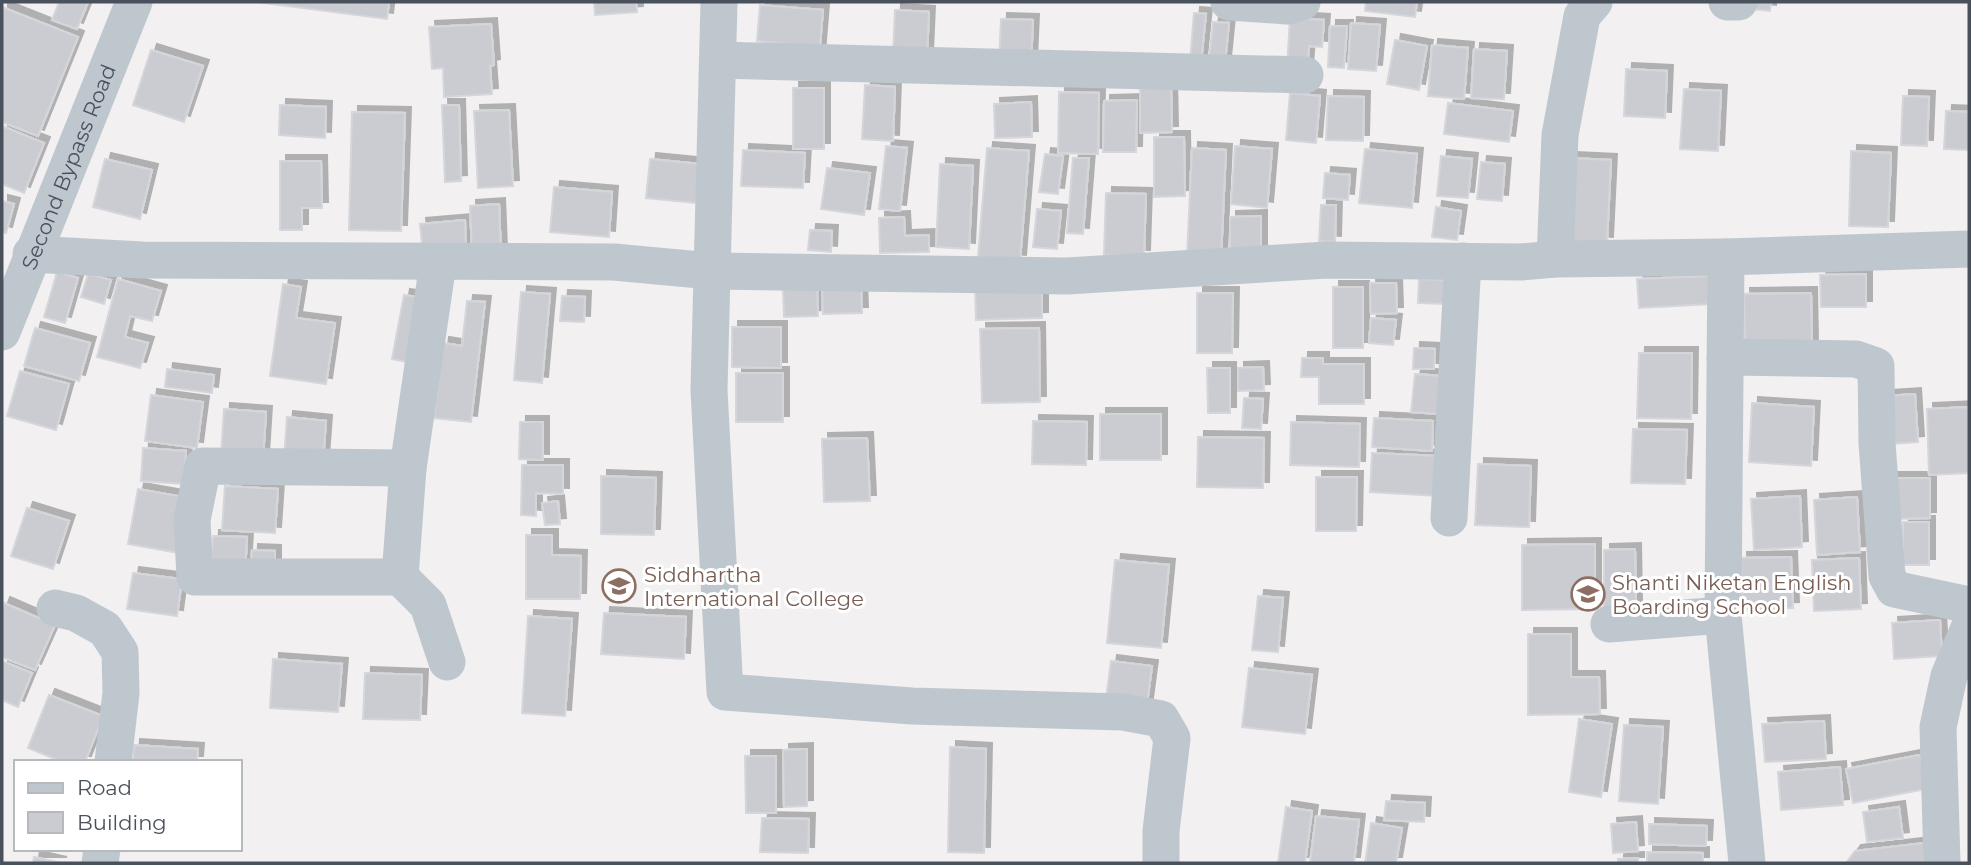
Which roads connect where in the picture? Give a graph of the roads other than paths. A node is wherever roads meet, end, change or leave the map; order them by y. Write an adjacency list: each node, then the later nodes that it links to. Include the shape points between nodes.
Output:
1 (134, 2): 11 (street, Second Bypass Road)
2 (719, 2): 8 (street)
3 (1229, 2): 4 (street, via 1287,6)
4 (1302, 2)
5 (1594, 2): 13 (street, via 1582,16 1560,135)
6 (1727, 2): 7 (street)
7 (1739, 2)
8 (718, 60): 9 (street); 16 (street)
9 (1305, 75)
10 (1969, 249): 12 (street)
11 (32, 254): 15 (street, via 142,260); 17 (street, Second Bypass Road)
12 (1726, 257): 13 (street); 18 (street)
13 (1555, 259): 14 (street)
14 (1463, 261): 16 (street, via 1327,260 1067,276); 20 (street)
15 (438, 262): 16 (street, via 614,262); 19 (street)
16 (711, 271): 29 (street, via 709,390 725,692 912,706 1123,712 1160,719 1172,738 1160,831)
17 (5, 316)
18 (1725, 357): 22 (street, via 1856,359 1876,366 1887,576 1894,589); 24 (street)
19 (408, 468): 21 (street); 21 (street, via 202,466 192,520 195,577)
20 (1449, 518)
21 (400, 577): 27 (street, via 428,605)
22 (1969, 605)
23 (55, 608): 28 (street, via 76,613 104,629 120,652 121,694)
24 (1723, 615): 25 (street); 30 (street)
25 (1609, 624)
26 (1969, 628): 31 (street, via 1949,676 1938,727)
27 (447, 662)
28 (113, 760)
29 (1161, 863)
30 (1747, 863)
31 (1942, 863)

